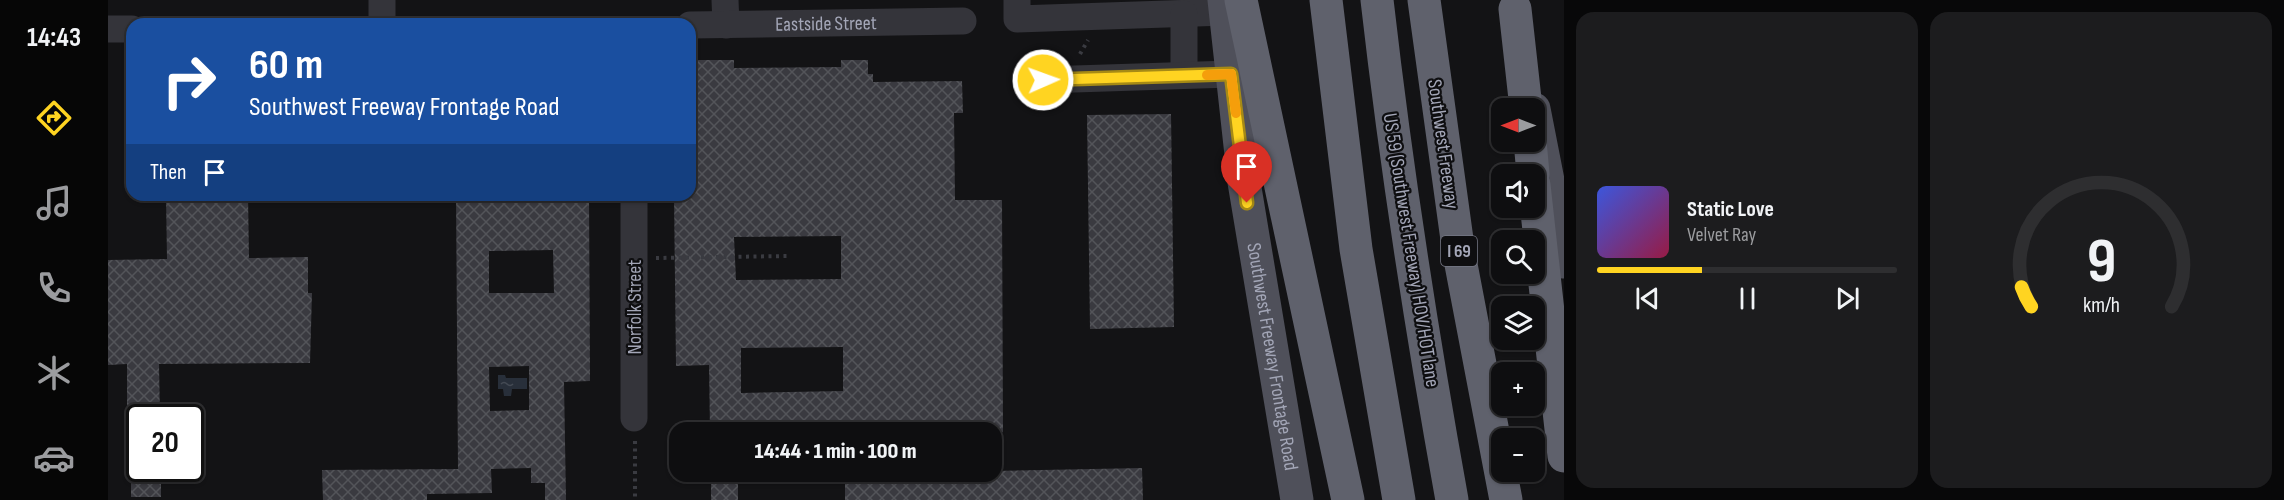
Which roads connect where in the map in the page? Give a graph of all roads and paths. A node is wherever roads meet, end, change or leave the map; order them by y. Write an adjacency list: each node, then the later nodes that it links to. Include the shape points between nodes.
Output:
1 (382, 0): 12 (street)
2 (1017, 0): 11 (street, via 1017,19)
3 (1326, 0): 34 (highway, via 1356,249)
4 (1377, 0): 35 (highway, US 59 (Southwest Freeway) HOV/HOT lane, via 1390,113)
5 (1425, 0): 36 (highway, Southwest Freeway / I 69, via 1459,254)
6 (1230, 4): 10 (street); 17 (main road, Southwest Freeway Frontage Road); 33 (highway)
7 (1515, 4): 21 (highway); 22 (main road)
8 (884, 11): 9 (street, Eastside Street); 13 (street, Eastside Street)
9 (725, 12): 14 (street, Eastside Street)
10 (1184, 14): 11 (street); 18 (street)
11 (1089, 17): 19 (path, via 1089,39 1076,60)
12 (382, 18)
13 (963, 21)
14 (696, 23)
15 (108, 29): 16 (street)
16 (126, 29)
17 (1231, 74): 18 (street); 32 (main road, Southwest Freeway Frontage Road, via 1252,235)
18 (1184, 75): 19 (street)
19 (1075, 79): 20 (street)
20 (1043, 80)
21 (1525, 98)
22 (1532, 98)
23 (1543, 152): 28 (main road)
24 (634, 201): 27 (street, Norfolk Street)
25 (1538, 218): 30 (highway)
26 (788, 256): 27 (path)
27 (634, 258): 29 (street, Norfolk Street)
28 (1564, 262)
29 (634, 418): 31 (path)
30 (1564, 456)
31 (635, 500)
32 (1297, 500)
33 (1348, 500)
34 (1399, 500)
35 (1452, 500)
36 (1506, 500)

